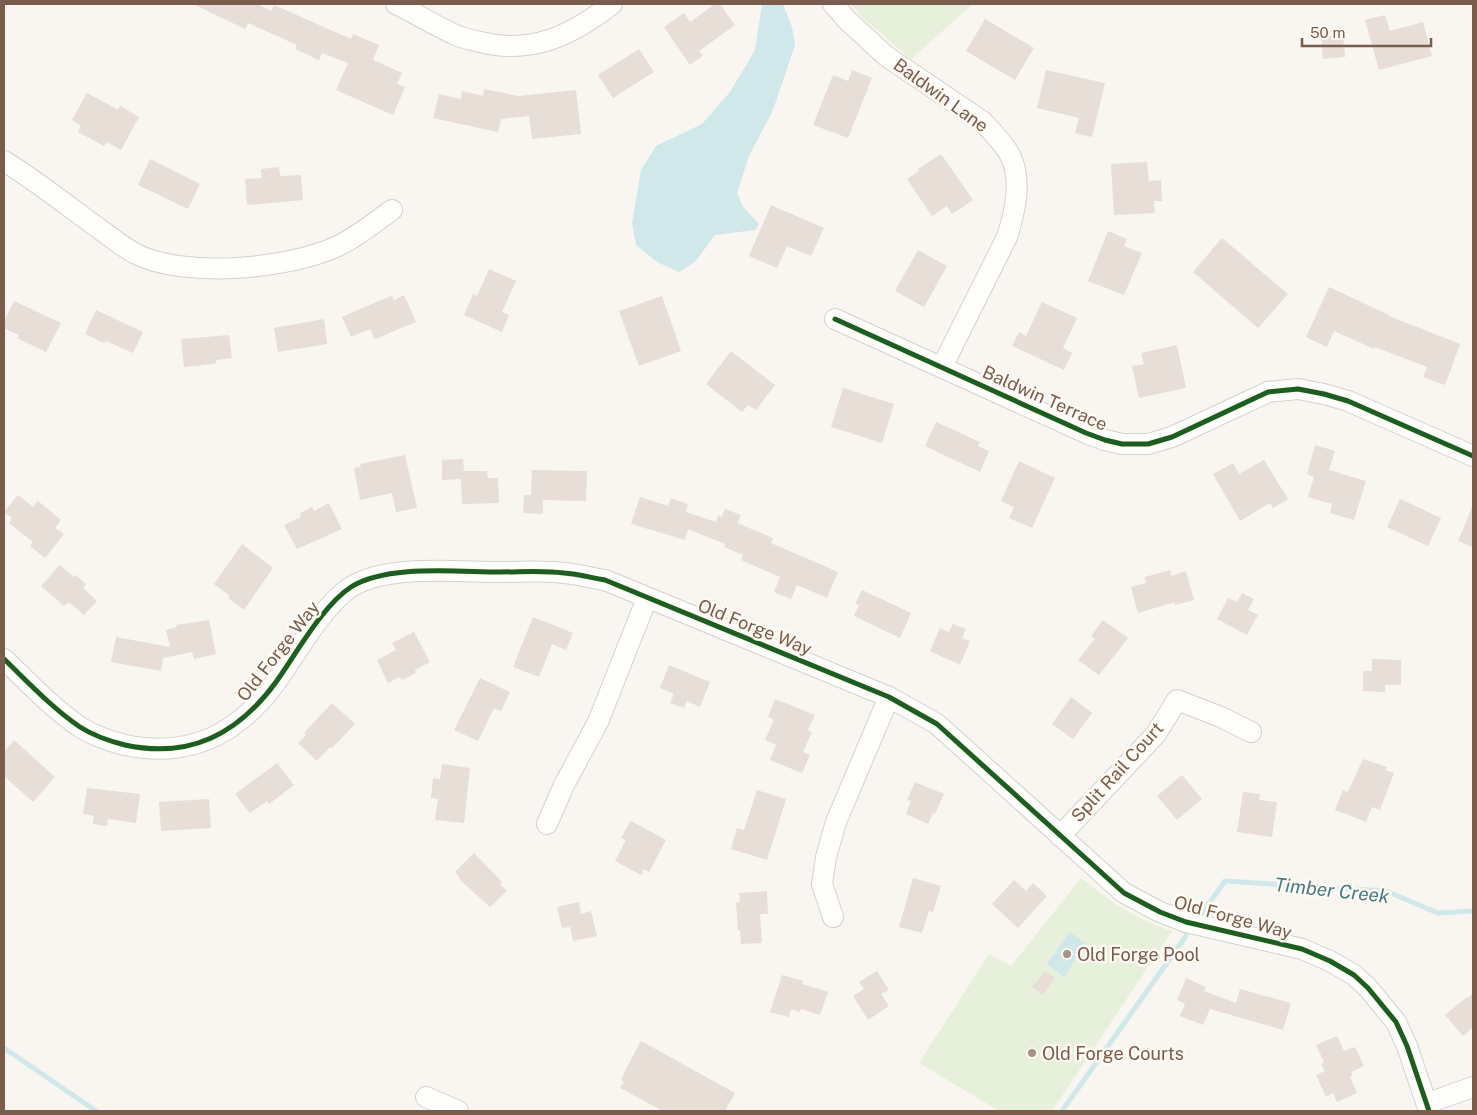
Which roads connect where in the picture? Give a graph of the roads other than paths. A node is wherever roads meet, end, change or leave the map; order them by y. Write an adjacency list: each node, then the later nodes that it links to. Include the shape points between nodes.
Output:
1 (396, 4): 2 (street, via 459,36 492,44 524,46 555,39 588,22)
2 (612, 4)
3 (833, 4): 7 (street, Baldwin Lane, via 886,56 982,121 1011,158 1016,177 1014,216 1007,237)
4 (4, 161): 5 (street, via 124,246 148,259 176,266 217,268 296,260 340,245)
5 (392, 210)
6 (835, 319): 7 (street, Baldwin Terrace)
7 (942, 367): 8 (street, Baldwin Terrace, via 1086,433 1122,444 1148,444 1172,437 1268,392 1298,389 1348,401)
8 (1473, 456)
9 (647, 598): 10 (street, Old Forge Way, via 605,580 564,573 417,571 379,576 351,587 331,605 274,684 240,721 214,737 182,747 149,748 98,737 64,714); 11 (street, Old Forge Way); 13 (street, via 598,722)
10 (4, 659)
11 (889, 697): 14 (street, Old Forge Way, via 937,724); 15 (street, via 836,822 826,857 822,884)
12 (1251, 732): 14 (street, Split Rail Court, via 1177,700 1156,734)
13 (547, 824)
14 (1060, 836): 18 (street, Old Forge Way, via 1124,893 1160,912 1186,922 1302,949 1354,975 1396,1022)
15 (833, 917)
16 (1473, 1087): 18 (street)
17 (426, 1097): 19 (street)
18 (1428, 1107)
19 (458, 1111)

